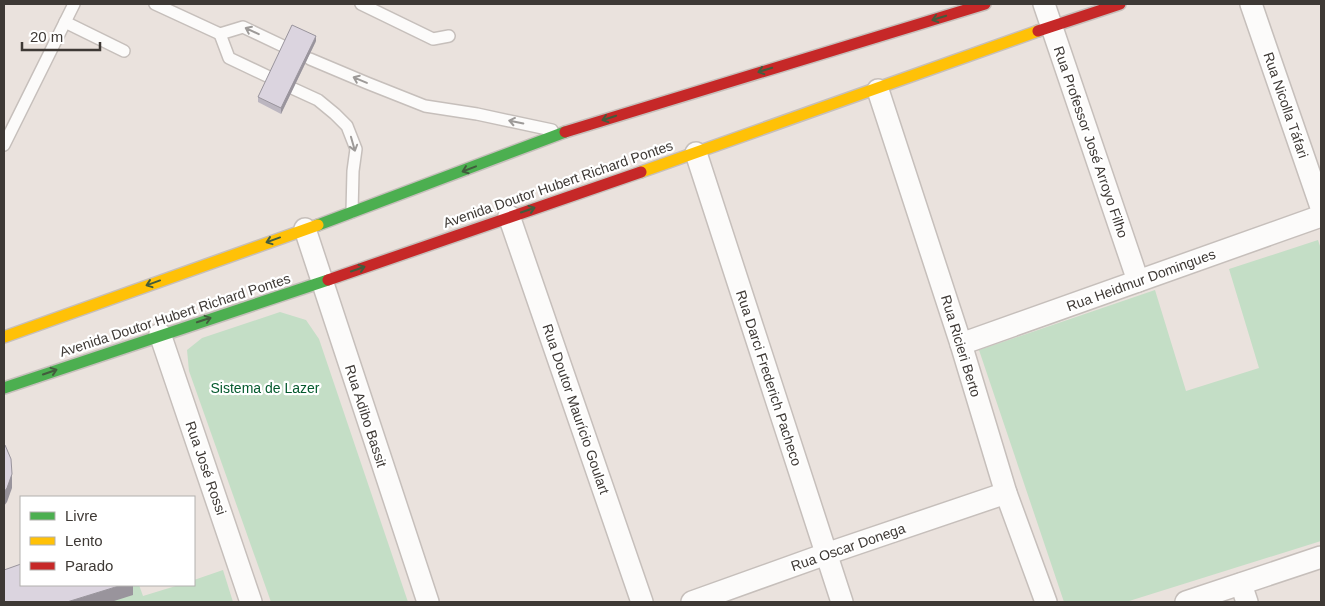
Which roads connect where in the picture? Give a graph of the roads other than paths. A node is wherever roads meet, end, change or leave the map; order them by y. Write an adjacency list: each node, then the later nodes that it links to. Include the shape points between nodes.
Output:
1 (74, 4): 8 (lane)
2 (155, 4): 10 (lane)
3 (361, 4): 11 (lane, via 433,40)
4 (985, 4): 18 (main road, one-way to 18)
5 (1044, 4): 9 (street, Rua Professor José Arroyo Filho)
6 (1120, 4): 9 (main road, Avenida Doutor Hubert Richard Pontes)
7 (1251, 4): 21 (street, Rua Nicolla Táfari)
8 (65, 22): 13 (lane); 19 (lane)
9 (1052, 26): 17 (main road, Avenida Doutor Hubert Richard Pontes); 26 (street, Rua Professor José Arroyo Filho)
10 (220, 34): 12 (lane, one-way to 10, via 243,27); 15 (lane, via 229,58)
11 (449, 36)
12 (283, 46)
13 (124, 51)
14 (310, 59): 18 (lane, one-way to 14, via 426,106)
15 (268, 76)
16 (294, 89): 22 (lane, one-way to 22, via 318,100 347,126 356,149)
17 (878, 90): 20 (main road, Avenida Doutor Hubert Richard Pontes); 30 (street, Rua Ricieri Berto)
18 (563, 133): 22 (main road, one-way to 22)
19 (4, 145)
20 (696, 153): 23 (main road, Avenida Doutor Hubert Richard Pontes, one-way to 20); 33 (street, Rua Darci Frederich Pacheco)
21 (1321, 207)
22 (352, 213): 25 (main road)
23 (509, 216): 27 (main road, Avenida Doutor Hubert Richard Pontes, one-way to 23); 38 (street, Rua Doutor Maurício Goulart)
24 (1321, 216): 26 (street, Rua Heidmur Domingues)
25 (305, 229): 27 (street, Rua Adibo Bassit); 29 (main road, one-way to 29)
26 (1138, 281): 30 (street, Rua Heidmur Domingues)
27 (322, 282): 28 (main road, Avenida Doutor Hubert Richard Pontes, one-way to 27); 37 (street, Rua Adibo Bassit)
28 (160, 334): 31 (main road, Avenida Doutor Hubert Richard Pontes, one-way to 28); 36 (street, Rua José Rossi)
29 (4, 337)
30 (961, 344): 32 (street, Rua Ricieri Berto)
31 (4, 388)
32 (1006, 493): 33 (street, Rua Oscar Donega); 41 (street, Rua Ricieri Berto)
33 (826, 554): 39 (street, Rua Oscar Donega); 40 (street, Rua Darci Frederich Pacheco)
34 (1321, 557): 35 (street)
35 (1244, 593): 42 (street)
36 (251, 602)
37 (428, 602)
38 (642, 602)
39 (692, 602)
40 (842, 602)
41 (1046, 602)
42 (1186, 602)

